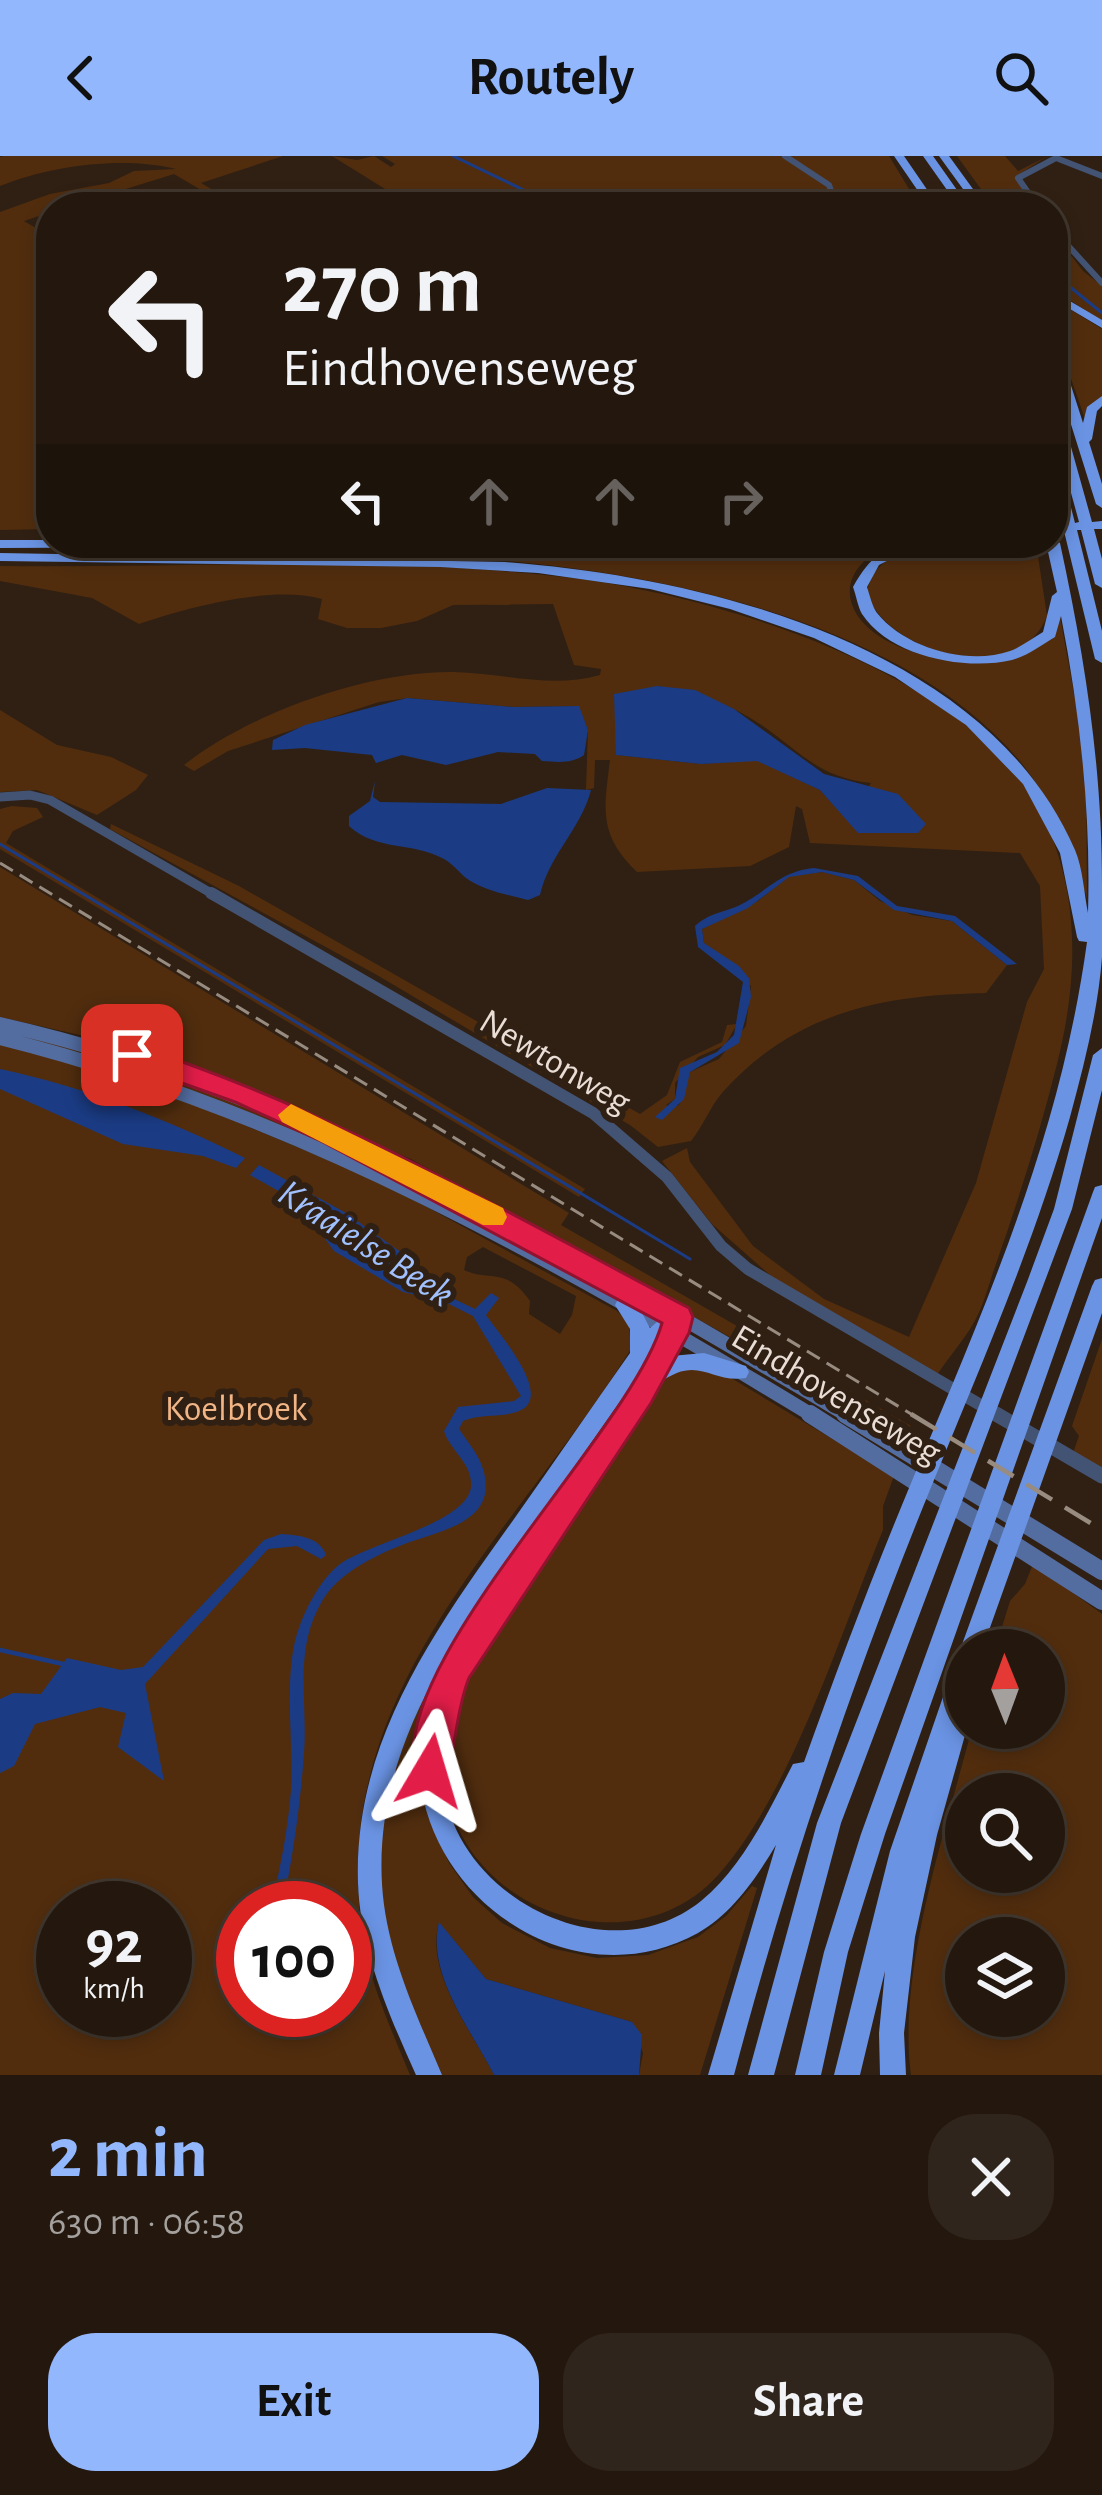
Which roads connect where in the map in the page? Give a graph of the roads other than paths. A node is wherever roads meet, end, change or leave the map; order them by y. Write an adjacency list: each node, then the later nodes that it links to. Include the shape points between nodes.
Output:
1 (785, 156): 8 (street)
2 (899, 156): 9 (highway)
3 (915, 156): 10 (highway)
4 (928, 156): 11 (highway)
5 (944, 156): 12 (highway)
6 (1056, 158): 7 (street); 13 (street, via 1018,178)
7 (1102, 176)
8 (832, 192)
9 (923, 192)
10 (940, 192)
11 (953, 192)
12 (970, 192)
13 (1028, 192)
14 (1068, 246): 15 (street)
15 (1102, 283)
16 (1068, 303): 17 (highway)
17 (1102, 325)
18 (1068, 392): 20 (highway)
19 (1102, 400): 20 (highway, via 1091,410)
20 (1086, 444): 22 (highway)
21 (1068, 492): 22 (highway)
22 (1101, 502): 24 (highway)
23 (1068, 504): 28 (highway)
24 (1068, 510)
25 (1102, 525): 26 (highway)
26 (1068, 527)
27 (36, 539): 29 (highway)
28 (1082, 541): 40 (highway); 41 (highway)
29 (0, 542): 30 (highway)
30 (36, 542)
31 (36, 554): 32 (highway)
32 (0, 555): 33 (highway)
33 (36, 556)
34 (154, 558): 38 (highway)
35 (387, 558): 38 (highway)
36 (886, 558): 39 (highway, via 861,577 859,598 878,628 929,654 983,660 1030,650 1054,626)
37 (1056, 558): 39 (highway)
38 (308, 561): 43 (highway, via 487,565 647,586 791,627 927,690 988,733 1040,794 1081,896)
39 (1061, 578): 43 (highway, via 1092,735 1097,913)
40 (1102, 584)
41 (1102, 658)
42 (0, 797): 54 (street, Newtonweg, via 50,800 593,1113 649,1159 748,1269)
43 (1087, 996): 58 (highway, via 1031,1204)
44 (0, 1024): 50 (main road, Eindhovenseweg, via 132,1055 277,1108 421,1178)
45 (0, 1038): 49 (main road, Eindhovenseweg, via 123,1070 267,1122)
46 (1102, 1055): 63 (highway, via 1063,1209 829,1823)
47 (1102, 1192): 64 (highway, via 873,1834)
48 (1102, 1286): 57 (highway)
49 (625, 1305): 50 (main road, Eindhovenseweg); 51 (highway, via 641,1333)
50 (672, 1325): 51 (highway); 52 (main road, Eindhovenseweg); 53 (highway); 55 (main road, Eindhovenseweg)
51 (639, 1358): 61 (highway, via 440,1645 395,1729 382,1773 371,1850 379,1945)
52 (739, 1372): 53 (highway, via 680,1360); 56 (main road, Eindhovenseweg)
53 (640, 1393): 58 (highway, via 477,1631 438,1710 434,1801 459,1857 512,1913 552,1933 601,1942 664,1935 712,1907 751,1865)
54 (1102, 1476)
55 (1102, 1571)
56 (1102, 1601)
57 (981, 1629)
58 (830, 1714): 62 (highway)
59 (945, 1724): 65 (highway, via 902,1851)
60 (951, 1749): 66 (highway, via 896,1982)
61 (429, 2075)
62 (721, 2075)
63 (761, 2075)
64 (808, 2075)
65 (848, 2075)
66 (893, 2075)

